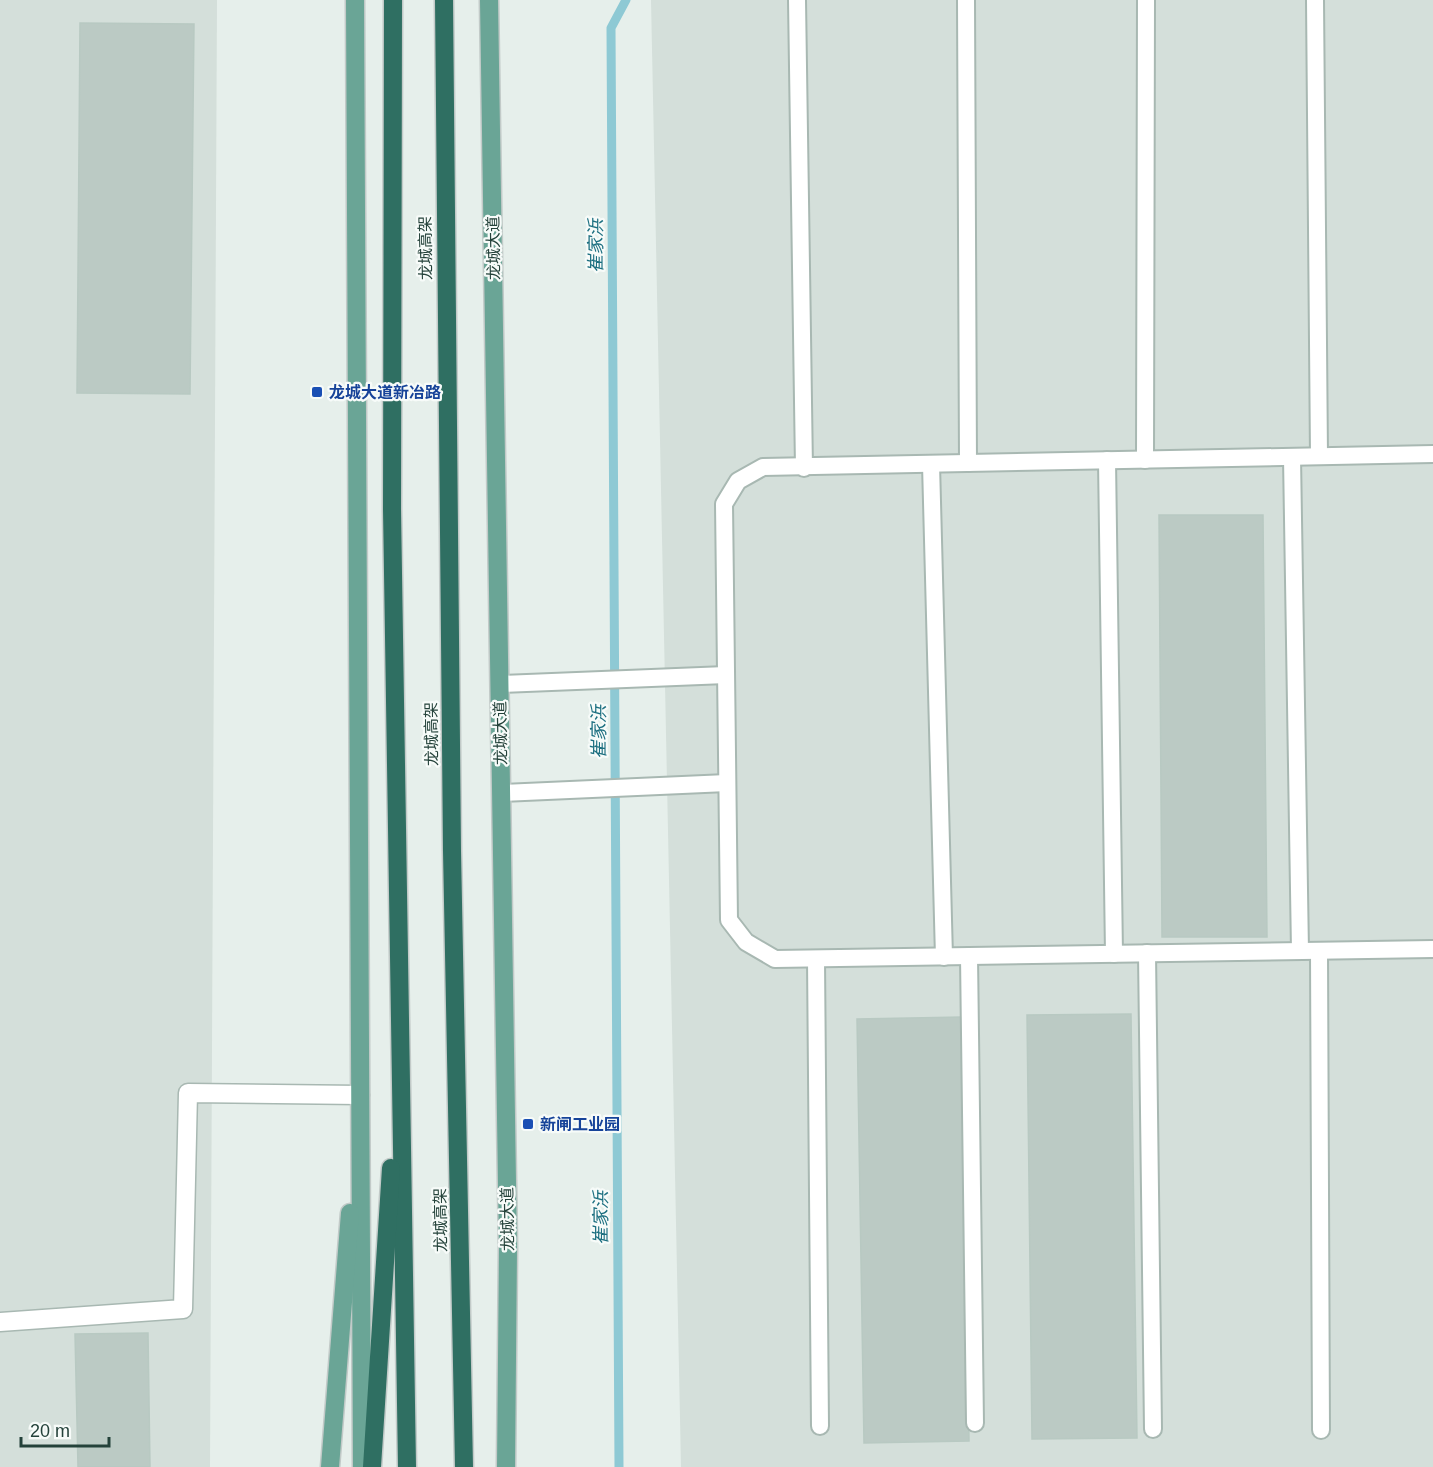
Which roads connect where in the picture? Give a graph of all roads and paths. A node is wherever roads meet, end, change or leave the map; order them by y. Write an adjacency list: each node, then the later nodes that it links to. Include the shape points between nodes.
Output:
1 (355, 0): 30 (main road)
2 (393, 0): 29 (highway, 龙城高架, via 392,509)
3 (444, 0): 40 (highway, 龙城高架, via 452,851)
4 (489, 0): 18 (main road, 龙城大道)
5 (797, 0): 16 (lane)
6 (966, 0): 14 (lane)
7 (1146, 0): 13 (lane)
8 (1315, 0): 10 (lane)
9 (1433, 454): 10 (lane)
10 (1319, 456): 11 (lane)
11 (1292, 457): 13 (lane); 22 (lane)
12 (1107, 460): 13 (lane); 14 (lane); 25 (lane)
13 (1145, 460)
14 (968, 463): 15 (lane)
15 (931, 464): 16 (lane); 27 (lane)
16 (804, 468): 17 (lane, via 763,467 738,481 724,504)
17 (726, 675): 18 (lane); 19 (lane)
18 (500, 684): 20 (main road, 龙城大道)
19 (728, 783): 20 (lane); 28 (lane, via 729,920 746,942 775,959)
20 (501, 793): 41 (main road, 龙城大道, via 508,1248)
21 (1433, 949): 23 (lane)
22 (1300, 951): 23 (lane); 24 (lane)
23 (1319, 951): 35 (lane)
24 (1147, 953): 25 (lane); 34 (lane)
25 (1114, 954): 26 (lane)
26 (969, 956): 27 (lane); 32 (lane)
27 (944, 957): 28 (lane)
28 (816, 959): 33 (lane)
29 (400, 1034): 38 (highway); 39 (highway, 龙城高架)
30 (360, 1095): 31 (street, via 188,1093 183,1309); 36 (main road); 37 (main road)
31 (0, 1322)
32 (975, 1423)
33 (820, 1426)
34 (1153, 1429)
35 (1321, 1430)
36 (330, 1467)
37 (362, 1467)
38 (372, 1467)
39 (407, 1467)
40 (464, 1467)
41 (506, 1467)

